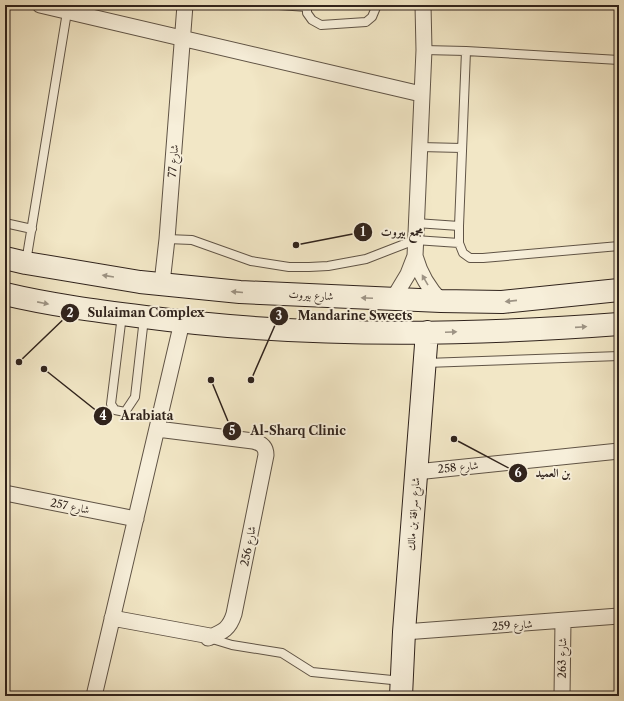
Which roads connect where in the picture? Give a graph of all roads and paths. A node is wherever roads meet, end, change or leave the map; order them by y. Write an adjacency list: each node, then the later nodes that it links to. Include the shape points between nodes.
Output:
1 (40, 5): 7 (street)
2 (185, 5): 8 (street, شارع 77)
3 (279, 5): 6 (lane)
4 (377, 5): 6 (lane, via 372,17 366,22 321,25 306,13)
5 (423, 5): 9 (street)
6 (307, 6)
7 (67, 12): 8 (street); 18 (lane)
8 (182, 37): 12 (street); 19 (street, شارع 77)
9 (424, 50): 10 (lane); 12 (street)
10 (466, 51): 11 (lane); 14 (lane)
11 (619, 60)
12 (421, 94): 13 (street)
13 (420, 147): 14 (lane); 16 (street)
14 (462, 148): 17 (lane)
15 (5, 223): 18 (lane)
16 (416, 223): 17 (lane); 20 (street)
17 (459, 226): 21 (lane)
18 (32, 229): 25 (lane)
19 (167, 239): 20 (lane, via 192,240 233,255 289,267 347,263 366,259); 27 (street, شارع 77)
20 (415, 240): 21 (lane); 23 (street)
21 (459, 243): 22 (lane, via 463,254 470,258)
22 (619, 246)
23 (415, 256): 31 (street); 32 (street, one-way to 23, via 422,276)
24 (5, 258): 25 (main road, شارع بيروت)
25 (26, 263): 27 (main road, شارع بيروت, one-way to 25)
26 (619, 281): 30 (main road)
27 (162, 284): 31 (main road, شارع بيروت, one-way to 27, via 240,292)
28 (619, 290): 30 (main road, شارع بيروت)
29 (5, 294): 33 (main road, one-way to 33, via 52,305)
30 (545, 298): 32 (main road, شارع بيروت, one-way to 32, via 502,302)
31 (393, 299): 32 (main road, شارع بيروت)
32 (441, 301)
33 (122, 315): 34 (main road); 34 (lane, via 111,404 115,410 125,412 135,397)
34 (144, 317): 35 (main road)
35 (182, 322): 37 (main road, via 307,331); 40 (street)
36 (619, 324): 37 (main road, one-way to 36, via 526,330)
37 (427, 332): 39 (main road, شارع سراقة بن مالك)
38 (619, 356): 39 (lane)
39 (425, 363): 42 (main road, شارع سراقة بن مالك)
40 (157, 429): 44 (street); 49 (street, شارع 256, via 253,441 266,450 234,614 224,631)
41 (619, 451): 42 (street, شارع 258)
42 (416, 472): 48 (main road, شارع سراقة بن مالك)
43 (5, 493): 44 (street, شارع 257)
44 (136, 519): 46 (street)
45 (619, 616): 47 (street, شارع 259)
46 (112, 618): 49 (street, via 210,636); 51 (street)
47 (563, 621): 48 (street, شارع 259); 52 (street, شارع 263)
48 (404, 632): 50 (main road, شارع سراقة بن مالك)
49 (208, 638): 50 (lane, via 282,653 312,672)
50 (402, 689)
51 (94, 696)
52 (562, 696)

